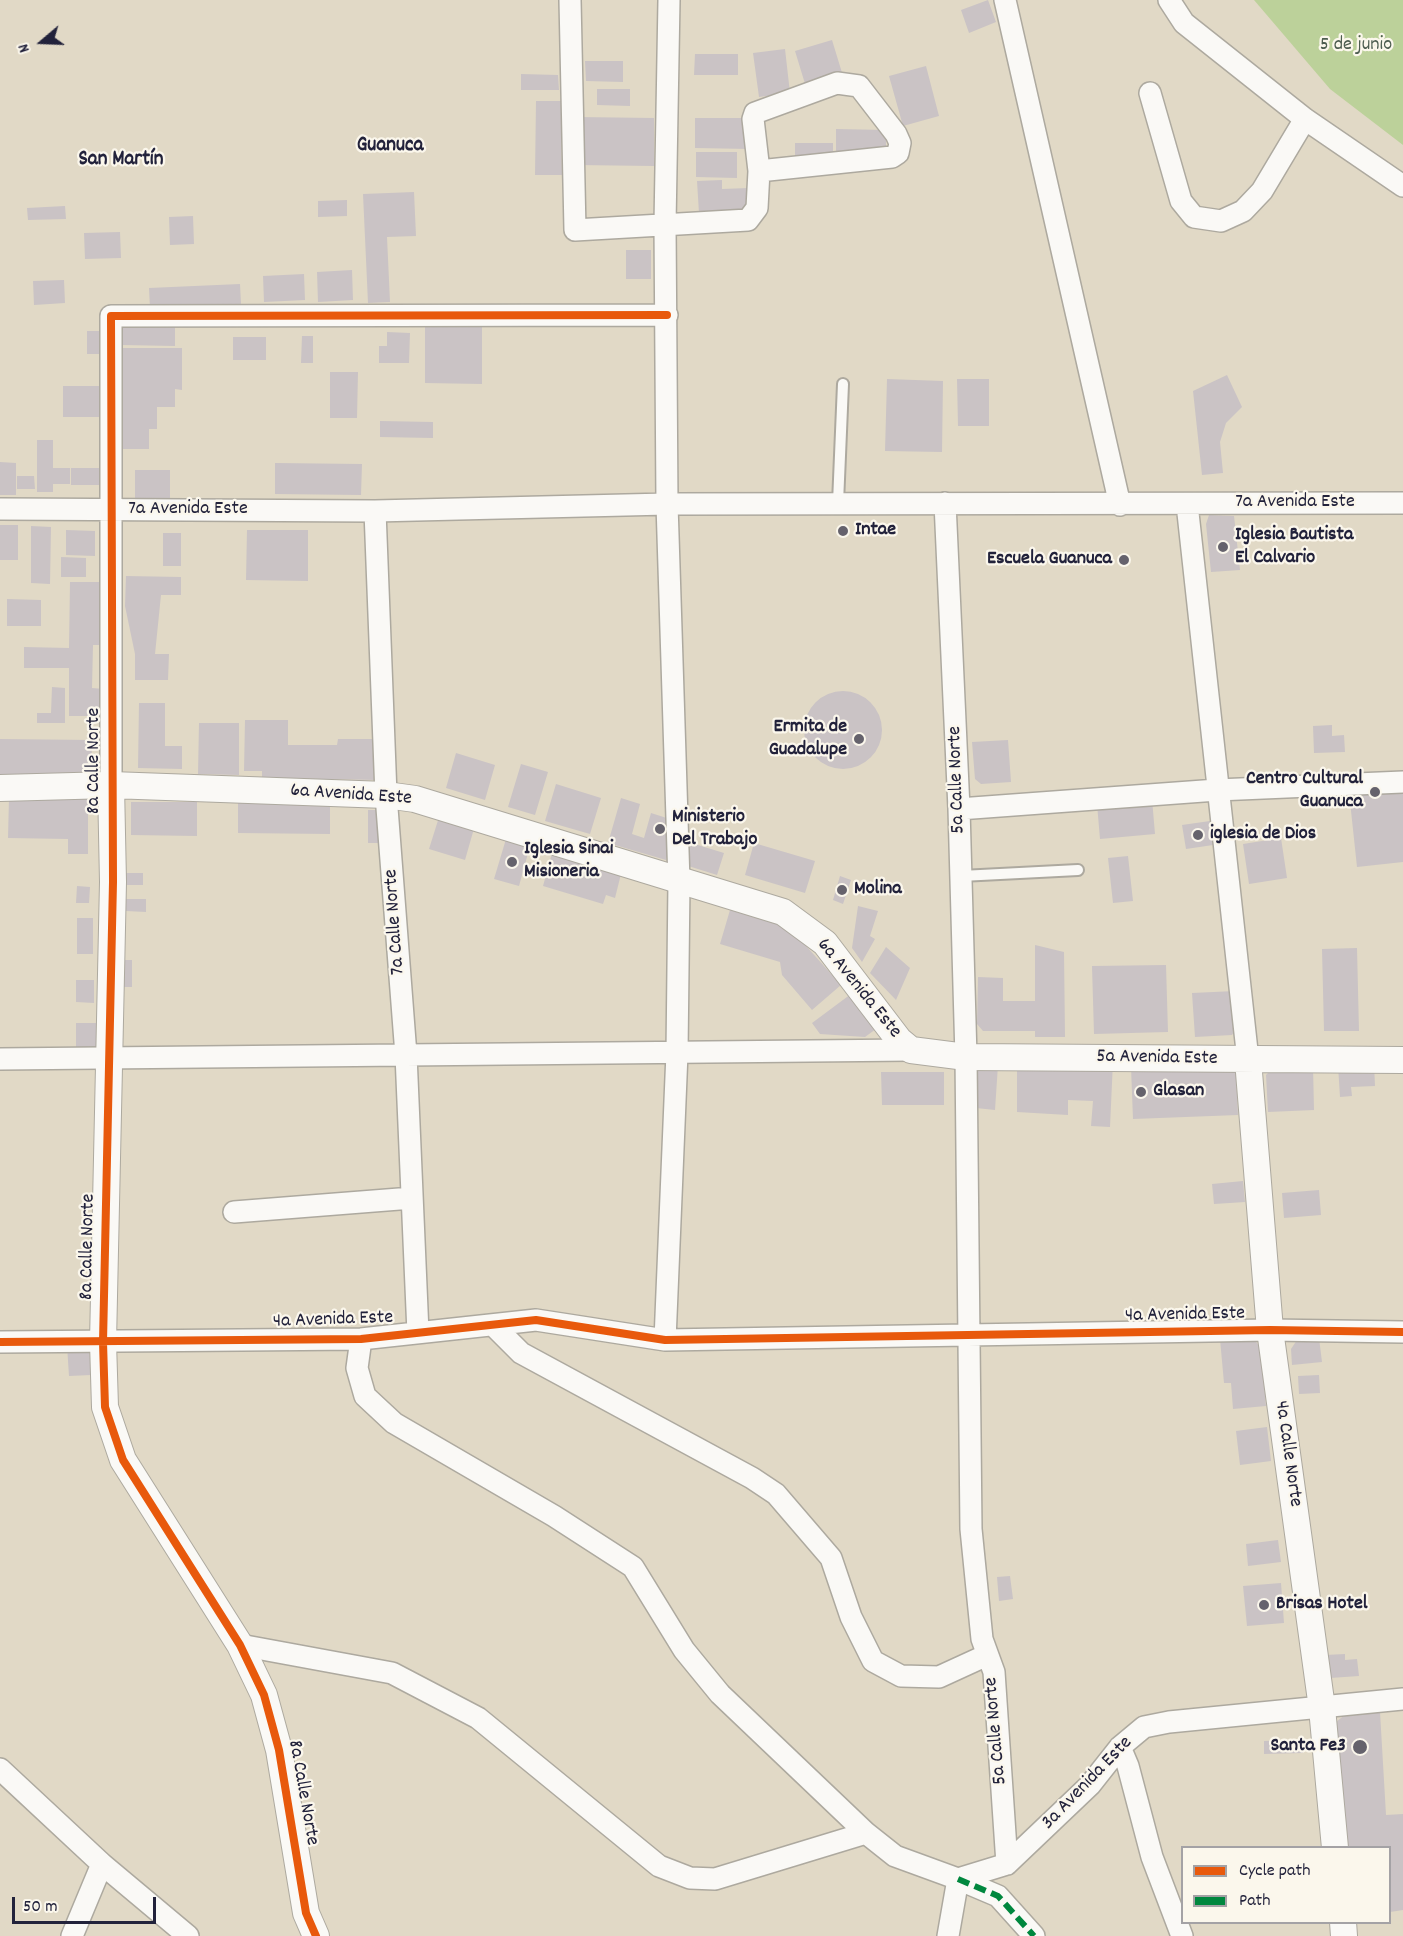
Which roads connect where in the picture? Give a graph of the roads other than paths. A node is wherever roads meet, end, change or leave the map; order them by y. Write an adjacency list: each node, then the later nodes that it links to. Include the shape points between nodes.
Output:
1 (570, 0): 9 (street, via 575,230)
2 (669, 0): 9 (street)
3 (1005, 0): 17 (street)
4 (1169, 0): 6 (street, via 1184,23)
5 (1150, 93): 6 (street, via 1181,201 1194,217 1221,221 1243,211 1262,191)
6 (1305, 119): 8 (street)
7 (759, 171): 7 (street, via 892,157 898,153 900,143 859,86 837,83 755,113); 9 (street, via 757,208 748,220)
8 (1403, 186)
9 (665, 224): 10 (street)
10 (667, 315): 14 (street); 19 (street, 8a Calle Norte, via 111,315)
11 (843, 384): 12 (lane)
12 (838, 503): 14 (street, 7a Avenida Este); 15 (street, 7a Avenida Este)
13 (1403, 503): 16 (street, 7a Avenida Este)
14 (667, 504): 20 (street, 7a Avenida Este); 29 (street)
15 (945, 504): 17 (street, 7a Avenida Este); 26 (street, 5a Calle Norte)
16 (1187, 504): 17 (street, 7a Avenida Este); 24 (street)
17 (1120, 505)
18 (0, 509): 19 (street, 7a Avenida Este)
19 (111, 510): 20 (street, 7a Avenida Este); 22 (street, 8a Calle Norte)
20 (375, 511): 25 (street, 7a Calle Norte)
21 (1403, 782): 24 (street)
22 (111, 785): 23 (street, 6a Avenida Este); 25 (street, 6a Avenida Este); 34 (street, 8a Calle Norte)
23 (0, 788)
24 (1217, 790): 26 (street); 36 (street)
25 (386, 795): 29 (street, 6a Avenida Este, via 415,799); 32 (street, 7a Calle Norte)
26 (959, 809): 28 (street, 5a Calle Norte)
27 (1078, 870): 28 (lane)
28 (961, 876): 33 (street, 5a Calle Norte)
29 (679, 882): 30 (street, 6a Avenida Este, via 783,912 825,943 899,1040); 31 (street)
30 (911, 1050): 31 (street); 33 (street, 5a Avenida Este)
31 (677, 1053): 32 (street); 46 (street)
32 (406, 1055): 34 (street); 38 (street, 7a Calle Norte)
33 (966, 1057): 36 (street, 5a Avenida Este); 44 (street, 5a Calle Norte)
34 (109, 1058): 35 (street); 48 (street, 8a Calle Norte)
35 (0, 1059)
36 (1248, 1060): 37 (street, 5a Avenida Este); 41 (street, 4a Calle Norte)
37 (1403, 1060)
38 (412, 1198): 39 (street); 43 (street, 7a Calle Norte)
39 (234, 1212)
40 (493, 1325): 43 (street, 4a Avenida Este); 46 (street, 4a Avenida Este, via 536,1320); 50 (street, via 521,1353 776,1494 831,1558 851,1617 873,1661 901,1676 939,1677)
41 (1270, 1330): 42 (street, 4a Avenida Este); 44 (street, 4a Avenida Este); 52 (street, 4a Calle Norte)
42 (1403, 1332)
43 (418, 1333): 45 (street, 4a Avenida Este)
44 (967, 1336): 46 (street, 4a Avenida Este); 50 (street, 5a Calle Norte, via 971,1529)
45 (360, 1339): 48 (street, 4a Avenida Este); 55 (street, via 357,1368 365,1396 394,1423 633,1567 684,1650 720,1694)
46 (665, 1341)
47 (0, 1342): 48 (street, 4a Avenida Este)
48 (103, 1342): 49 (street, 8a Calle Norte, via 105,1407 123,1460)
49 (240, 1645): 55 (street, via 392,1673 468,1713 659,1866 690,1878 715,1879); 62 (street, 8a Calle Norte, via 264,1695 279,1750 306,1912)
50 (987, 1655): 58 (street, 5a Calle Norte, via 994,1672)
51 (1403, 1698): 52 (street, 3a Avenida Este)
52 (1322, 1708): 53 (street, 3a Avenida Este, via 1169,1722 1144,1727); 56 (street, 4a Calle Norte)
53 (1120, 1748): 58 (street, 3a Avenida Este, via 1090,1785); 65 (street, via 1152,1857)
54 (0, 1769): 57 (street)
55 (866, 1833): 59 (street, via 896,1856)
56 (1335, 1846)
57 (102, 1864): 60 (street); 61 (street)
58 (1007, 1864): 59 (street, 3a Avenida Este)
59 (958, 1880): 63 (street); 64 (street, via 998,1896)
60 (72, 1936)
61 (188, 1936)
62 (316, 1936)
63 (948, 1936)
64 (1034, 1936)
65 (1182, 1936)

